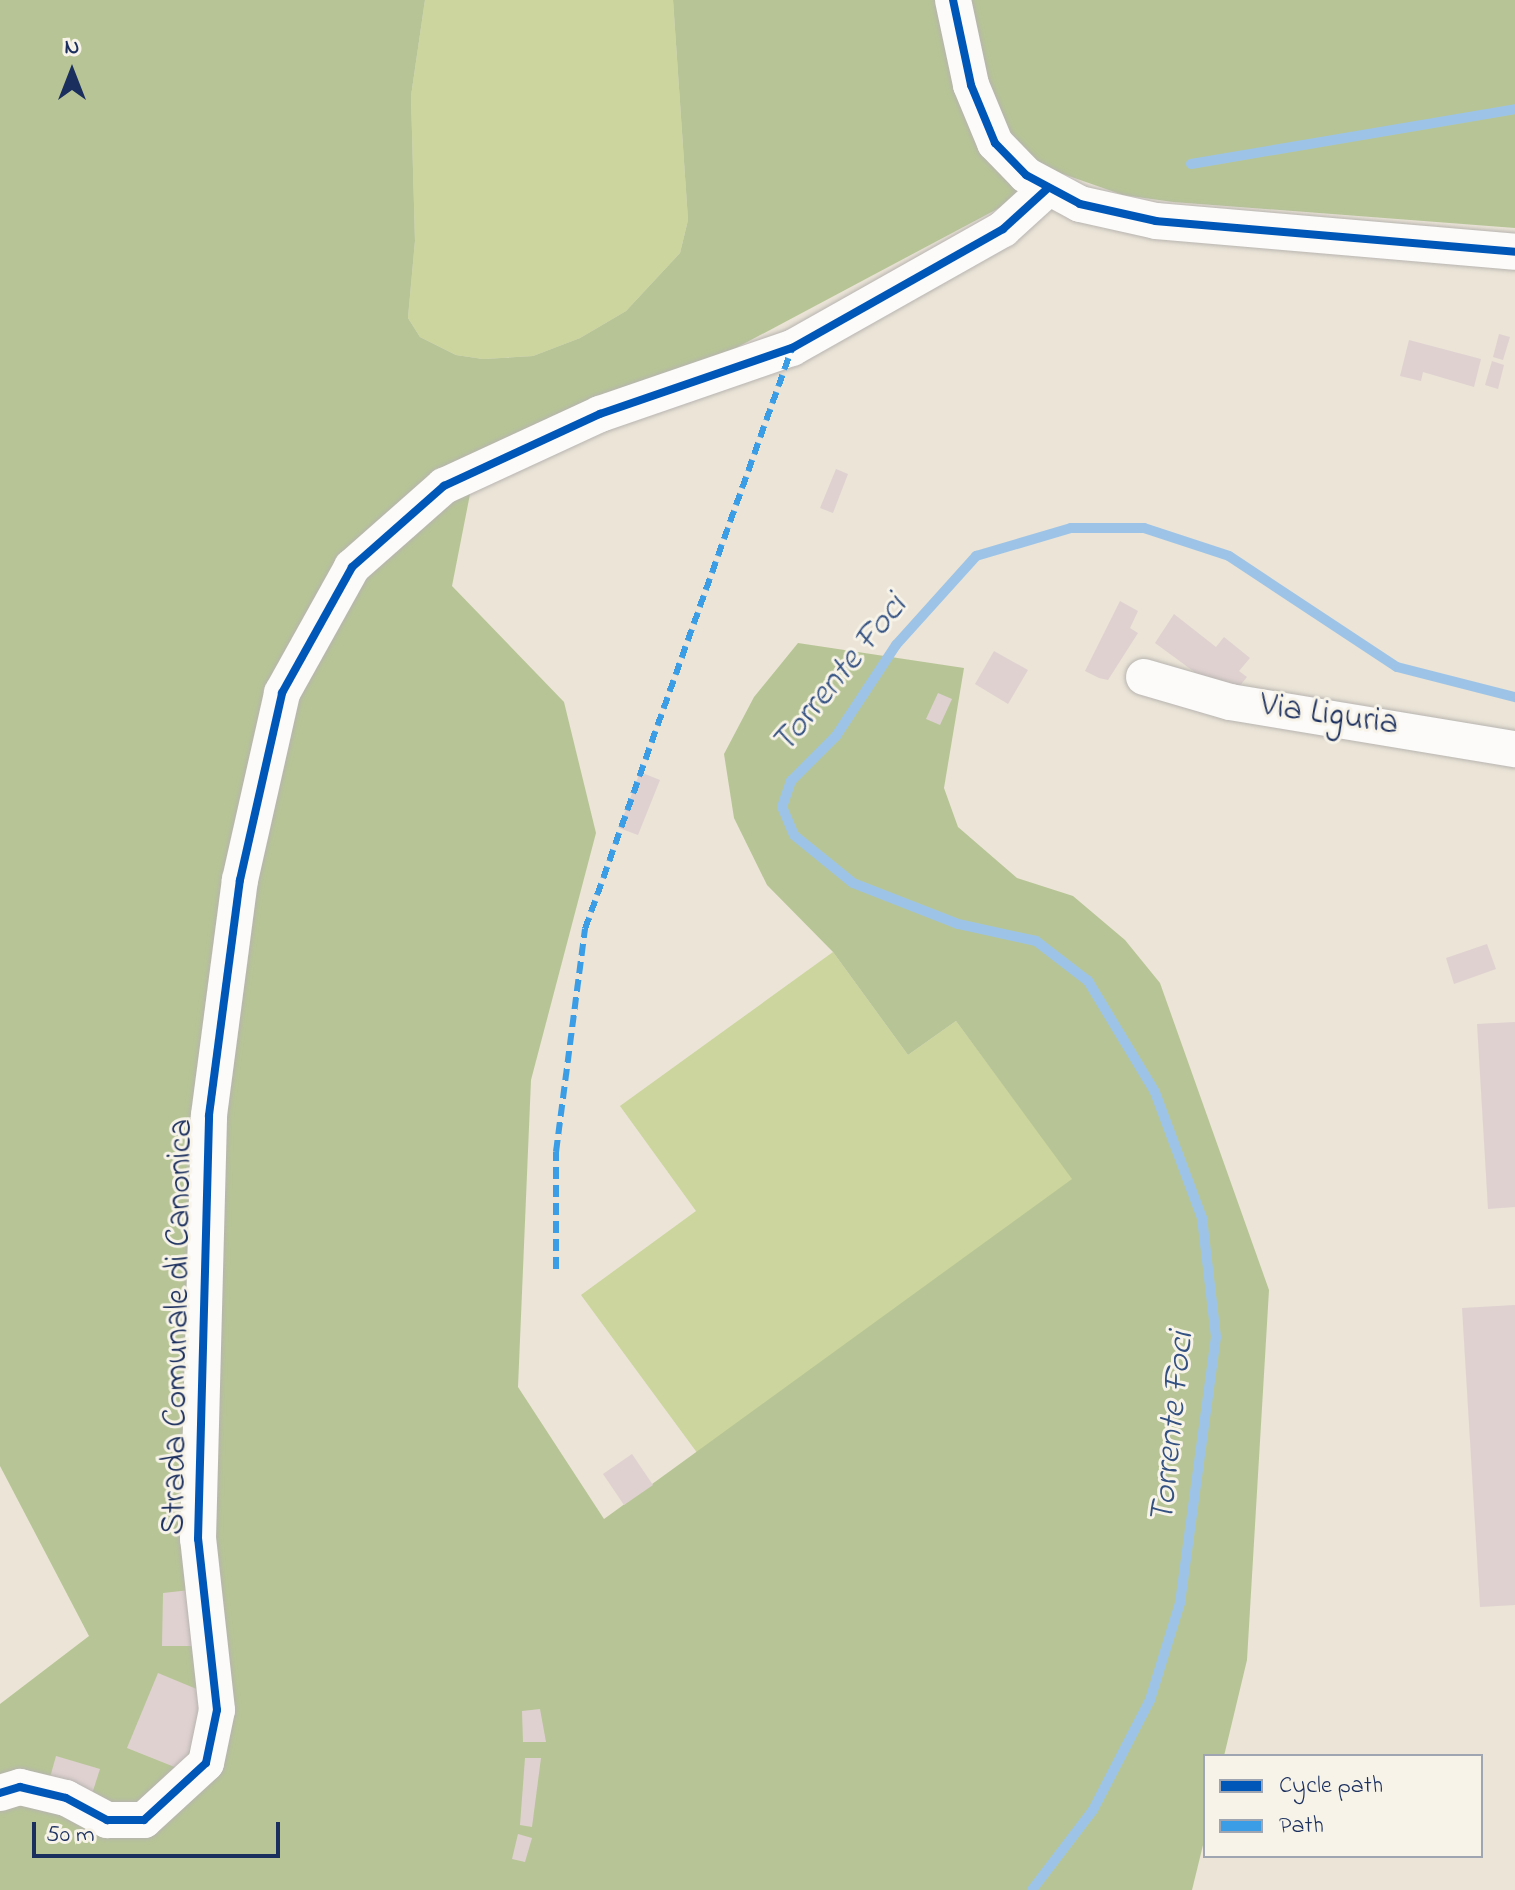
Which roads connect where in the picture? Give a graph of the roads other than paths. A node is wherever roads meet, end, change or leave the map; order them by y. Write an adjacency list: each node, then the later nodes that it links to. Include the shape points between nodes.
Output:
1 (953, 0): 2 (street, via 988,132 1009,161)
2 (1048, 188): 3 (street, via 1135,218); 6 (street, Strada Comunale di Canonica, via 1003,229 792,348 600,414 444,486 352,567 282,693 240,880 209,1115 198,1539 217,1710 206,1763 144,1820 107,1820 66,1798 20,1787)
3 (1515, 252)
4 (1144, 677): 5 (street, Via Liguria, via 1230,702)
5 (1515, 749)
6 (0, 1793)

